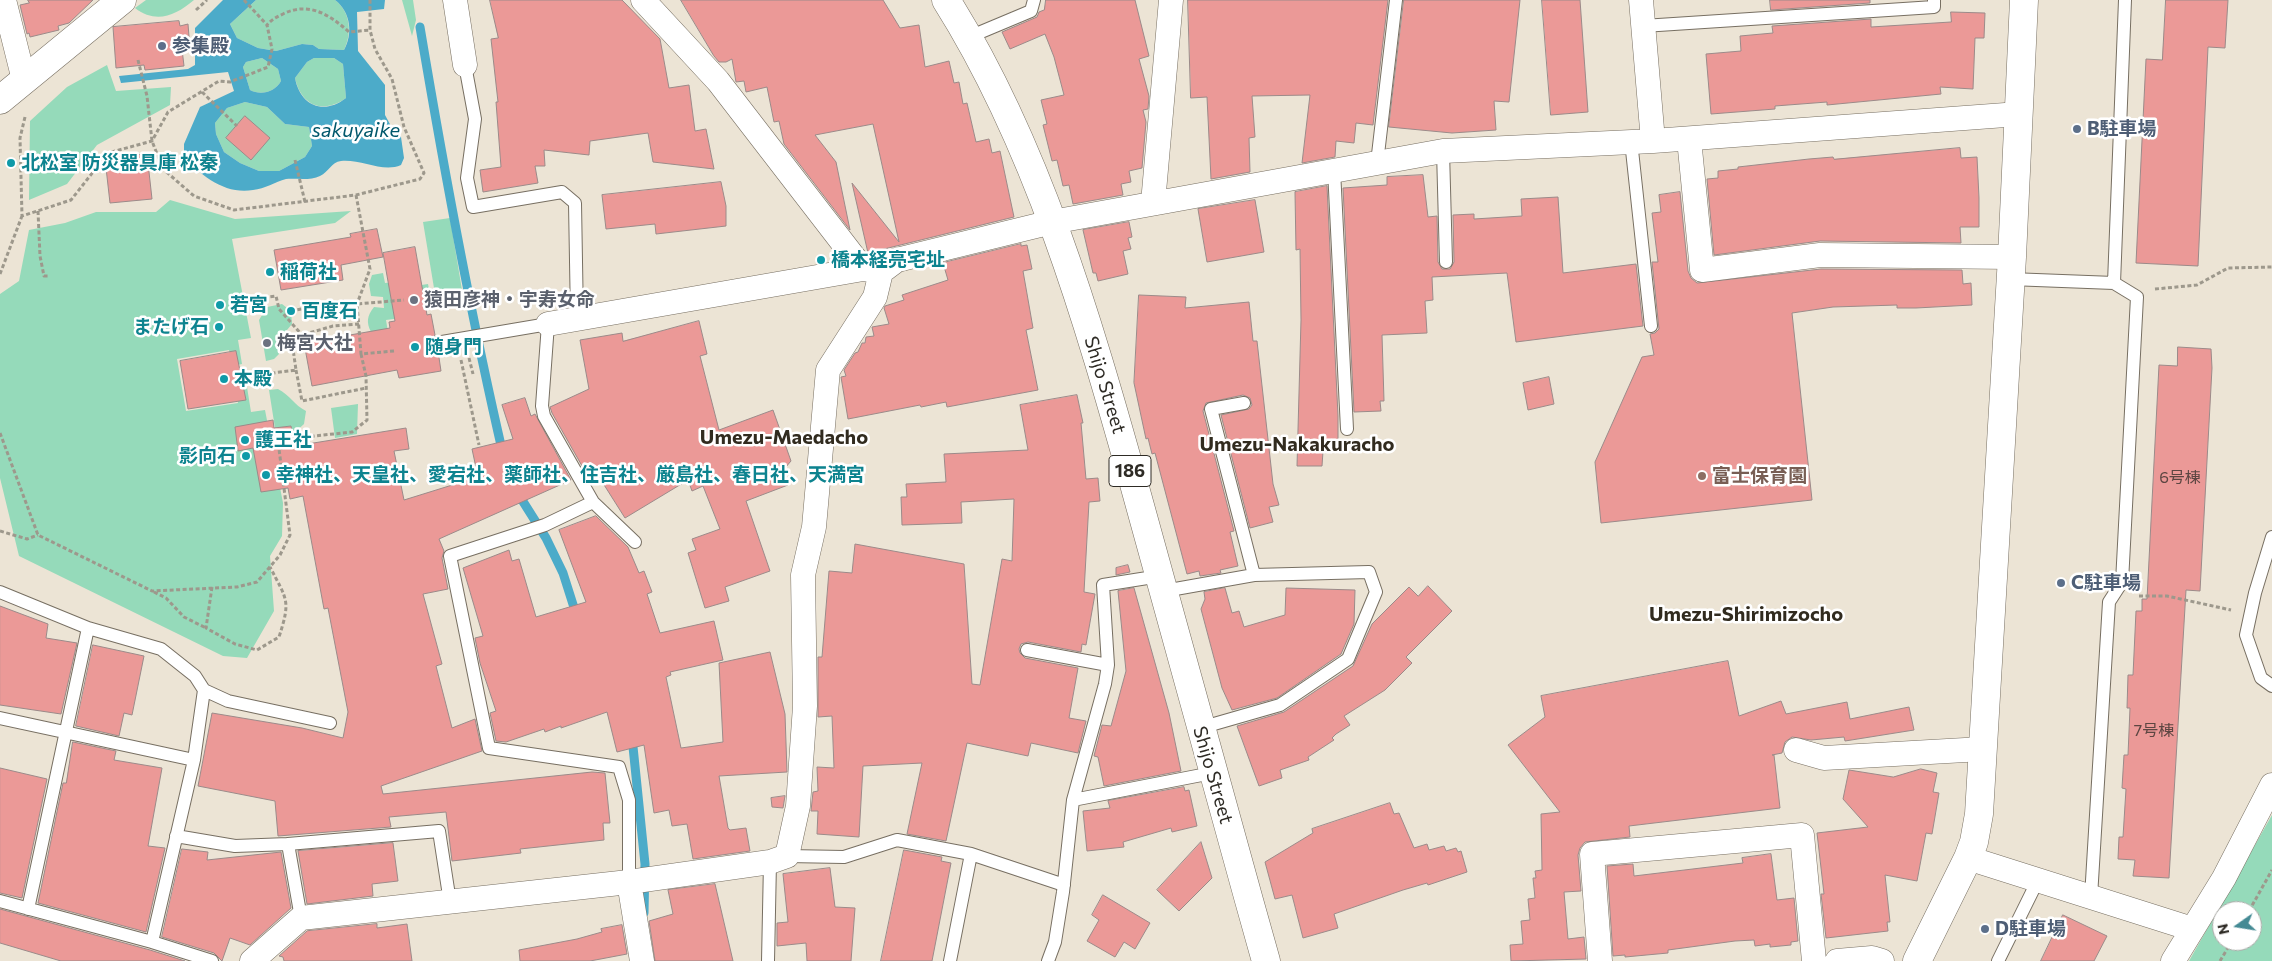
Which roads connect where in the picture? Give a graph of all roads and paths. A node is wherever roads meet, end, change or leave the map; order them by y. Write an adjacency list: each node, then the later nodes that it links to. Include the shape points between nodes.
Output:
1 (4, 0): 23 (street)
2 (122, 0): 23 (main road)
3 (208, 0): 16 (path)
4 (244, 0): 17 (path)
5 (370, 0): 19 (path)
6 (455, 0): 22 (street)
7 (643, 0): 45 (street, via 718,82)
8 (946, 0): 20 (main road, Shijo Street / 186)
9 (1034, 0): 20 (lane, via 1031,11)
10 (1171, 0): 38 (street)
11 (1396, 0): 34 (lane)
12 (1641, 0): 18 (street)
13 (1934, 0): 18 (lane, via 1934,7)
14 (2024, 0): 27 (main road)
15 (2125, 0): 48 (lane)
16 (196, 10)
17 (267, 25): 19 (path, via 288,12 308,7 334,18 349,32); 24 (path, via 272,49 268,67 230,82 219,81)
18 (1643, 26): 31 (street)
19 (370, 30): 36 (path, via 392,79 404,126 424,173 420,179)
20 (969, 37): 41 (main road, Shijo Street / 186)
21 (138, 60): 30 (path, via 147,96)
22 (465, 65): 55 (lane, via 475,118 467,178 473,207 562,192 575,203)
23 (24, 80): 25 (main road)
24 (202, 92): 28 (path); 30 (path, via 168,112)
25 (0, 100)
26 (26, 113): 40 (path, via 20,138)
27 (2019, 114): 29 (street); 44 (main road)
28 (237, 126)
29 (1689, 139): 31 (street); 44 (street, via 1702,270 1820,255)
30 (152, 141): 37 (path, via 163,169 194,196 234,210); 39 (path, via 108,153 71,200)
31 (1642, 142): 32 (street); 58 (lane)
32 (1443, 151): 34 (street); 42 (lane)
33 (295, 160): 37 (path)
34 (1377, 163): 35 (street)
35 (1334, 170): 38 (street); 68 (lane)
36 (356, 196): 37 (path); 53 (path, via 370,269)
37 (305, 202)
38 (1153, 203): 41 (street)
39 (38, 210): 40 (path); 47 (path, via 40,256 44,276)
40 (22, 216): 46 (path)
41 (1052, 222): 45 (street, via 897,260); 78 (main road, Shijo Street / 186, via 1109,395)
42 (1446, 262)
43 (2272, 267): 49 (path, via 2228,268 2197,285 2150,290)
44 (2011, 268): 48 (lane); 94 (main road)
45 (872, 271): 55 (street); 104 (street, via 874,297 828,370 814,527 803,575 805,706 798,806)
46 (0, 272)
47 (49, 276)
48 (2114, 284): 49 (lane)
49 (2137, 298): 82 (lane, via 2122,582)
50 (251, 299): 59 (path, via 276,296 278,309)
51 (404, 300): 53 (path)
52 (344, 302): 54 (path)
53 (357, 304): 56 (path)
54 (291, 311)
55 (577, 319): 57 (street)
56 (359, 324): 59 (path, via 333,326); 63 (path)
57 (548, 324): 60 (lane); 71 (lane, via 544,416)
58 (1651, 326)
59 (302, 335): 64 (path, via 292,348)
60 (460, 339): 61 (lane); 70 (path)
61 (436, 343)
62 (393, 351): 63 (path)
63 (361, 354): 66 (path)
64 (296, 370): 65 (path); 66 (path, via 302,401)
65 (265, 374)
66 (366, 388): 76 (path, via 367,420 352,432 314,436 279,449 290,535)
67 (1244, 403): 77 (lane, via 1211,409)
68 (1347, 428)
69 (0, 433): 73 (path)
70 (479, 445)
71 (593, 502): 75 (lane); 107 (lane, via 545,525 450,556 489,748 620,767 629,800)
72 (0, 531): 73 (path, via 27,539)
73 (38, 535): 80 (path)
74 (2272, 537): 83 (lane)
75 (635, 542)
76 (270, 567): 79 (path, via 258,582 237,587); 85 (path, via 286,598 286,615 279,637 257,650 236,644)
77 (1254, 575): 78 (lane); 92 (lane, via 1369,572 1376,592 1348,659 1280,705)
78 (1162, 584): 87 (lane, via 1103,585); 92 (main road, Shijo Street / 186)
79 (212, 587): 80 (path); 85 (path)
80 (152, 591): 85 (path, via 166,598 184,617)
81 (0, 592): 84 (lane)
82 (2113, 595): 83 (path, via 2167,596); 109 (lane, via 2109,602)
83 (2251, 615): 88 (lane, via 2246,635 2261,678)
84 (88, 628): 89 (lane, via 161,649 195,676); 93 (lane)
85 (206, 628)
86 (1027, 650): 87 (lane)
87 (1108, 665): 99 (lane)
88 (2272, 686)
89 (204, 690): 91 (lane, via 228,701); 96 (lane)
90 (0, 718): 93 (lane)
91 (330, 724)
92 (1200, 728): 97 (main road, Shijo Street / 186)
93 (66, 732): 96 (lane); 113 (lane)
94 (1983, 749): 95 (street, via 1824,758); 103 (main road, via 1979,814)
95 (1796, 750)
96 (194, 760): 100 (lane)
97 (1212, 773): 99 (lane); 123 (main road, Shijo Street / 186)
98 (2272, 785): 115 (street, via 2224,878)
99 (1073, 800): 108 (lane)
100 (176, 836): 101 (lane, via 235,846); 116 (lane)
101 (288, 844): 112 (lane, via 439,831); 114 (lane)
102 (971, 854): 104 (lane, via 897,840 844,857); 108 (lane); 121 (lane)
103 (1968, 858): 106 (street); 128 (main road)
104 (779, 859): 107 (street); 120 (lane)
105 (2272, 870): 110 (path)
106 (2038, 880): 109 (street); 129 (lane)
107 (628, 882): 112 (street); 117 (street)
108 (1064, 884): 122 (lane, via 1055,942)
109 (2091, 897): 115 (street)
110 (2255, 901)
111 (0, 902): 113 (lane)
112 (450, 902): 114 (street)
113 (28, 909): 116 (lane)
114 (301, 918): 119 (street)
115 (2192, 929): 130 (street)
116 (152, 942): 118 (lane)
117 (639, 960)
118 (212, 961)
119 (252, 961)
120 (768, 961)
121 (950, 961)
122 (1048, 961)
123 (1266, 961)
124 (1600, 961): 125 (street, via 1592,854 1802,835)
125 (1814, 961)
126 (1837, 961): 127 (street, via 1872,958)
127 (1882, 961)
128 (1917, 961)
129 (1998, 961)
130 (2173, 961)

